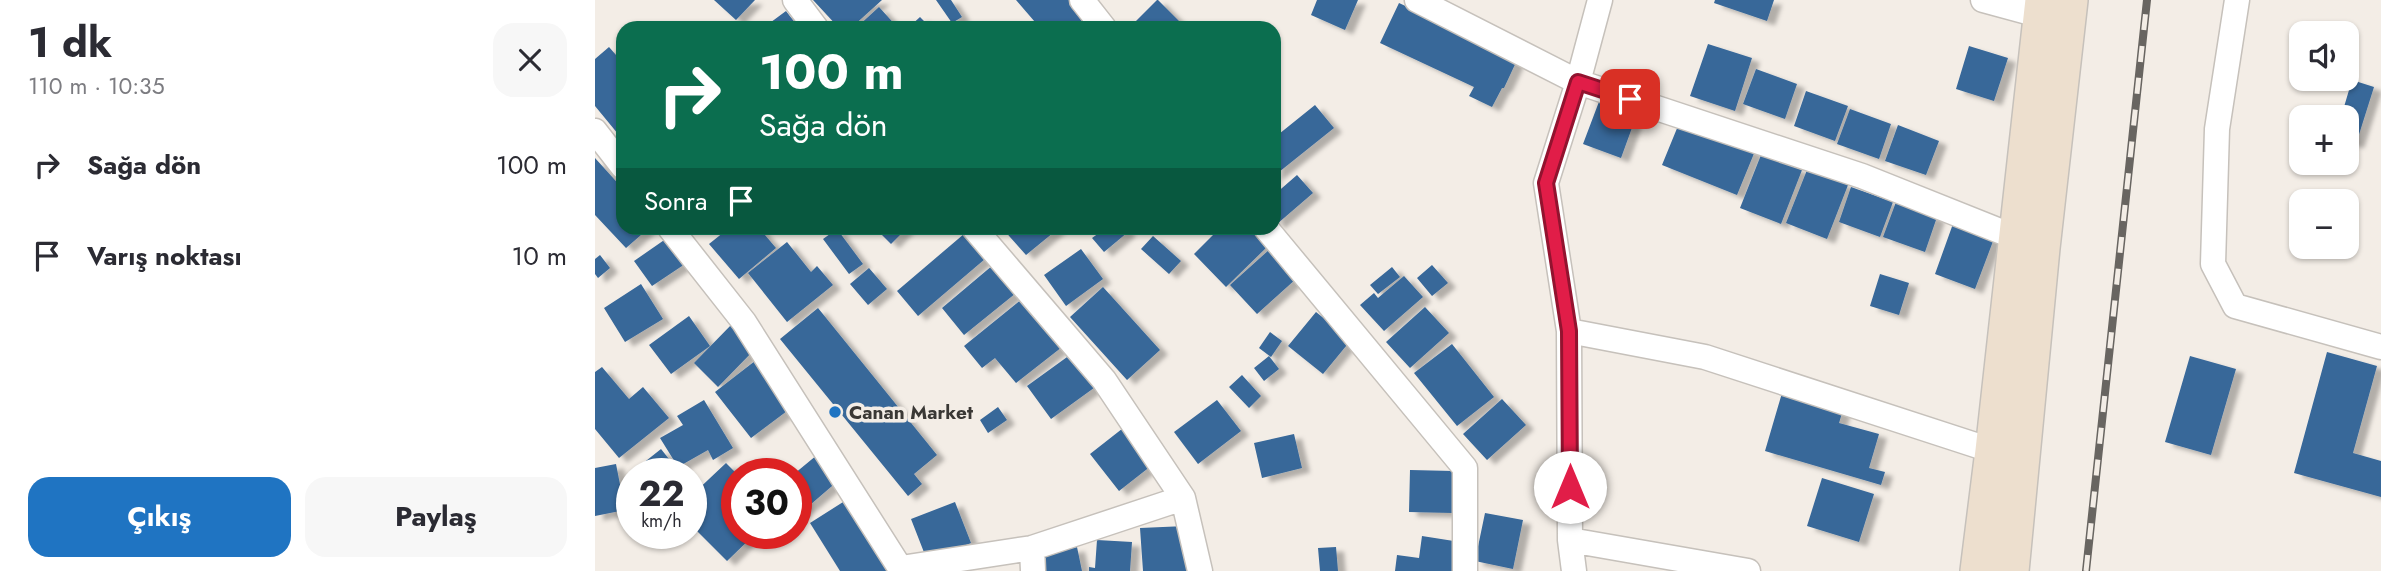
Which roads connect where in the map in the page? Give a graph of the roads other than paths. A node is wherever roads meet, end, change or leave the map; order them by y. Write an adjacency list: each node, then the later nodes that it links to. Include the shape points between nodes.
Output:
1 (795, 0): 8 (street)
2 (1081, 0): 9 (street)
3 (1417, 0): 10 (street)
4 (1600, 0): 10 (street)
5 (2237, 0): 18 (street, via 2217,130 2213,264 2235,306)
6 (1996, 2): 7 (street)
7 (2055, 10): 16 (main road)
8 (811, 21)
9 (1098, 21)
10 (1578, 82): 16 (street, via 1862,176); 17 (street, via 1546,183)
11 (595, 131): 12 (street)
12 (616, 158)
13 (676, 235): 23 (street, via 744,322)
14 (980, 235): 20 (street, via 1104,380)
15 (1272, 235): 25 (street, via 1465,468)
16 (2029, 243): 19 (main road)
17 (1569, 331): 19 (street, via 1705,357); 21 (street)
18 (2381, 348)
19 (2008, 456): 28 (main road); 29 (main road)
20 (1183, 498): 22 (street); 24 (street)
21 (1570, 540): 26 (street); 27 (street)
22 (1032, 560): 23 (street)
23 (902, 569)
24 (1200, 571)
25 (1465, 571)
26 (1574, 571)
27 (1748, 571)
28 (1978, 571)
29 (2011, 571)

